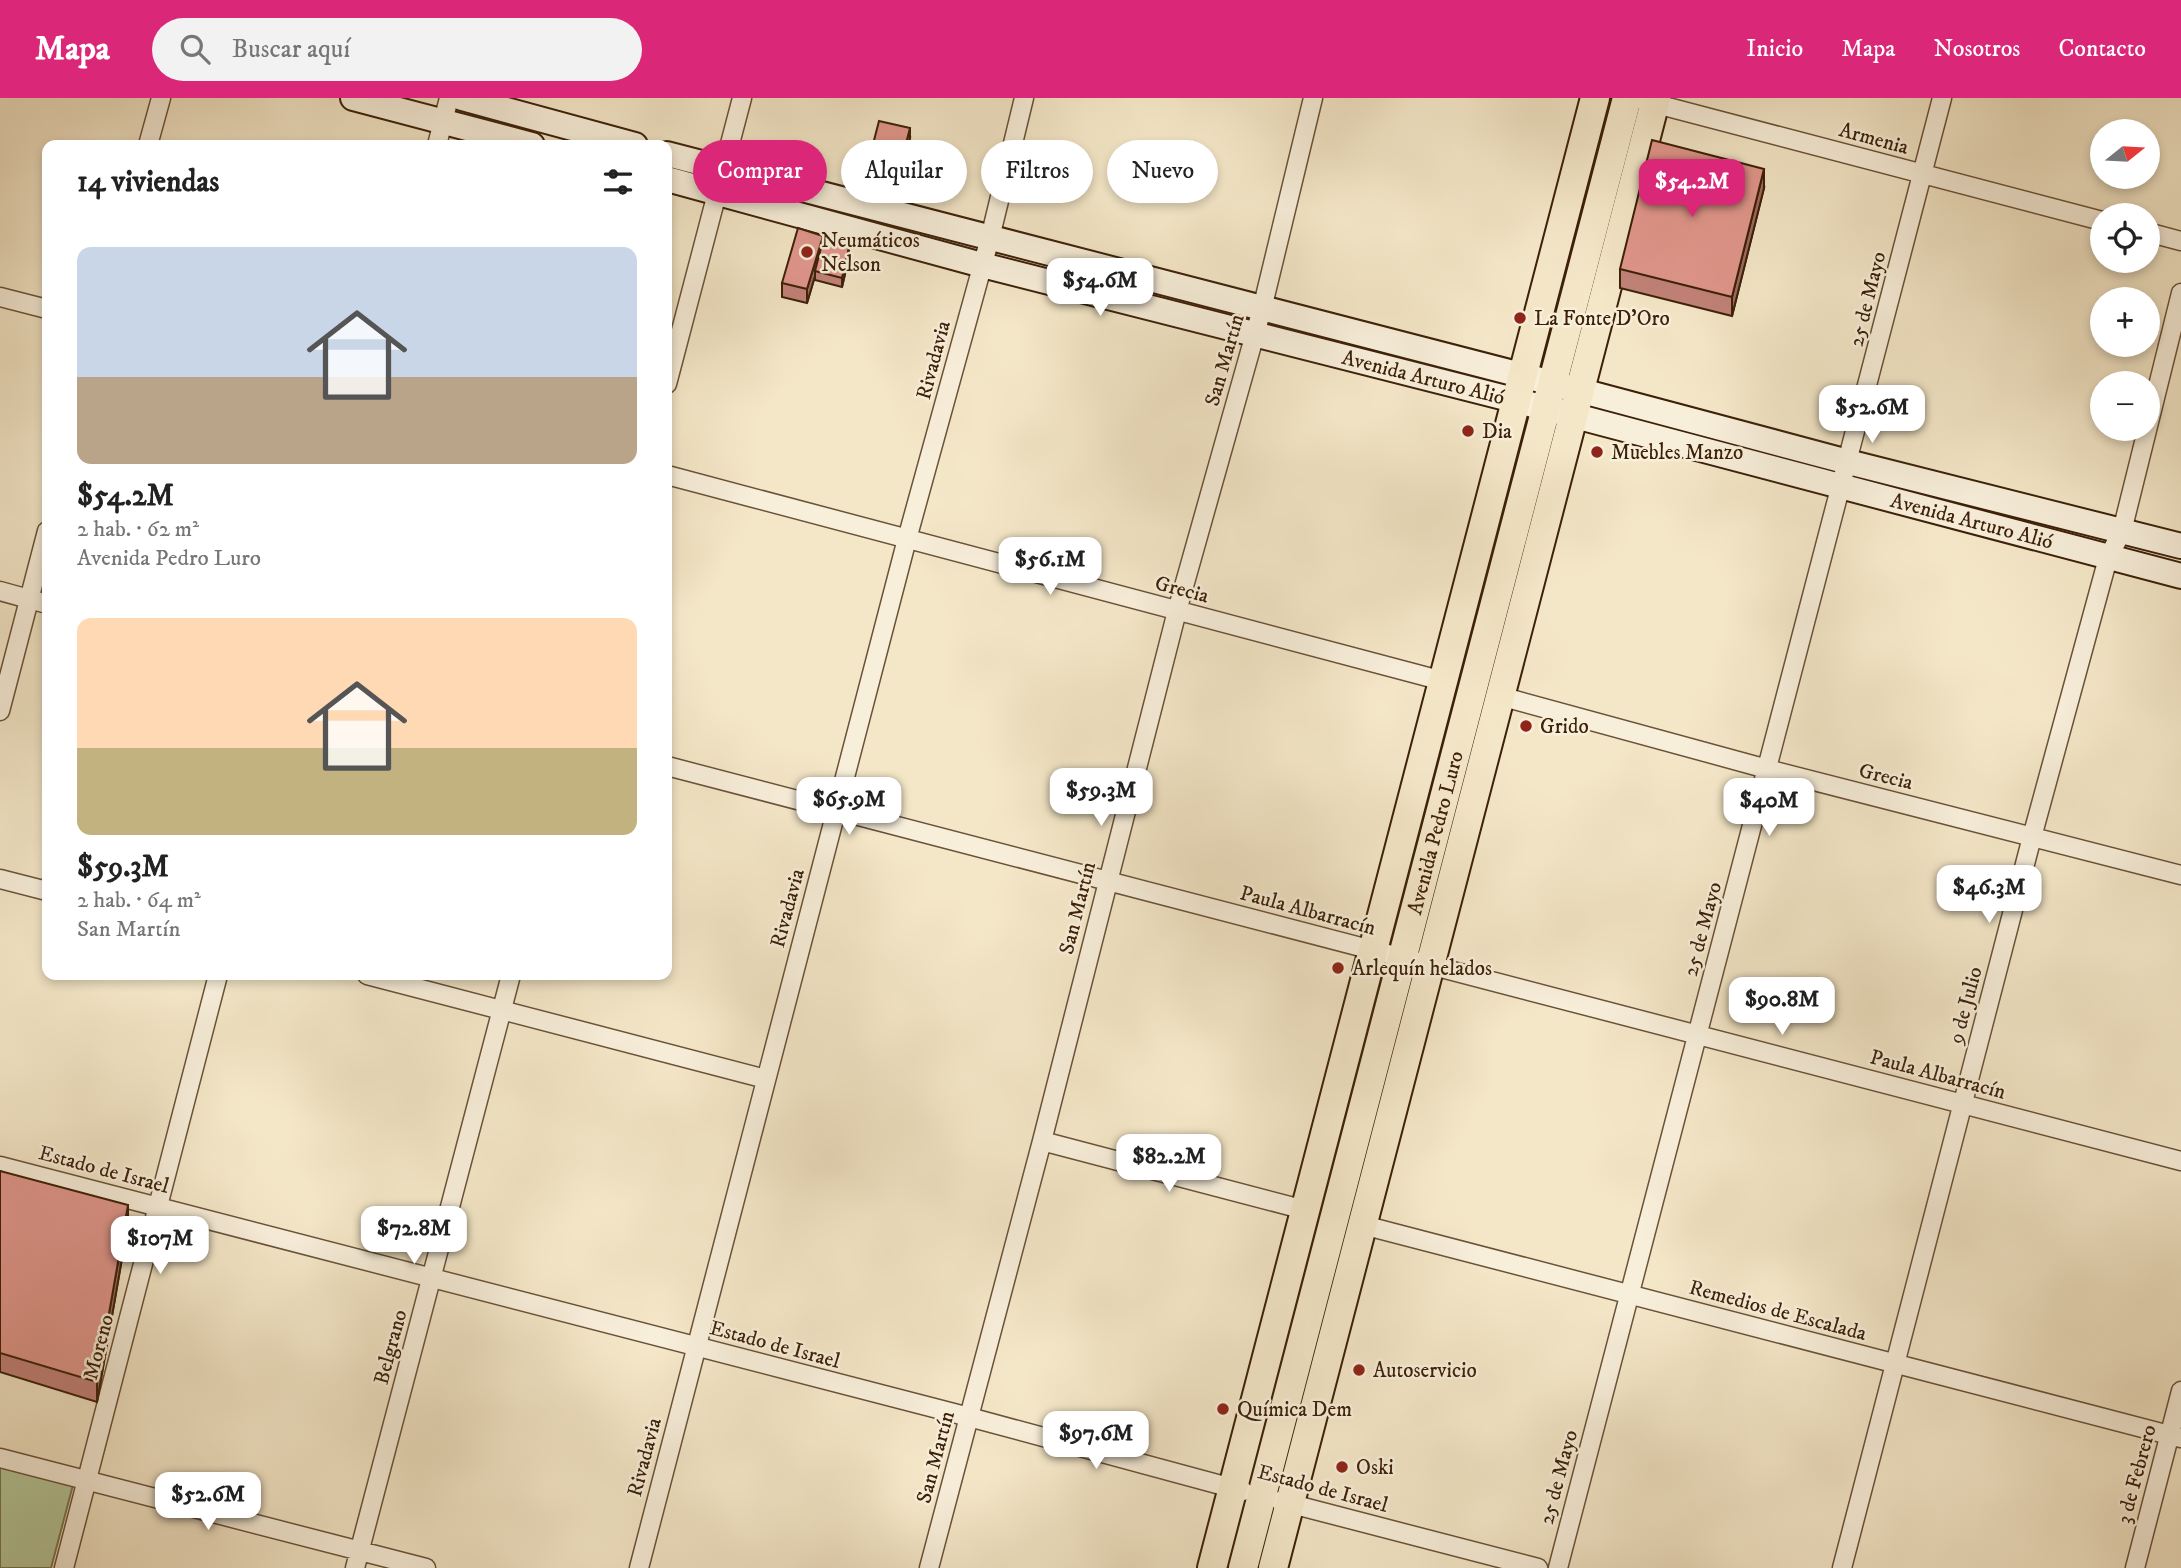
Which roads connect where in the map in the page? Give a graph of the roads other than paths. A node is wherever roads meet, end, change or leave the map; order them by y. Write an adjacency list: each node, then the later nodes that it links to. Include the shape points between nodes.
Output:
1 (161, 98): 13 (street)
2 (353, 98): 12 (main road)
3 (449, 98): 12 (street)
4 (462, 98): 15 (main road)
5 (742, 98): 16 (street)
6 (1024, 98): 27 (street, Rivadavia)
7 (1313, 98): 33 (street, San Martín)
8 (1595, 98): 36 (highway, Avenida Pedro Luro)
9 (1627, 98): 37 (highway, Avenida Pedro Luro)
10 (1942, 98): 19 (street, 25 de Mayo)
11 (1648, 100): 19 (street, Armenia); 38 (highway, Avenida Pedro Luro)
12 (440, 134): 14 (main road)
13 (149, 140)
14 (490, 140)
15 (617, 140)
16 (731, 140)
17 (672, 157): 18 (main road, Avenida Arturo Alió)
18 (693, 167)
19 (1922, 174): 25 (street, Armenia); 39 (street, 25 de Mayo)
20 (672, 179): 21 (main road, Avenida Arturo Alió)
21 (693, 180)
22 (714, 203): 35 (street)
23 (789, 203): 29 (main road, Avenida Arturo Alió)
24 (824, 203): 27 (main road, Avenida Arturo Alió)
25 (2090, 218)
26 (2160, 235): 28 (street)
27 (990, 238): 29 (street, Rivadavia); 33 (main road, Avenida Arturo Alió)
28 (2181, 241)
29 (982, 265): 34 (main road, Avenida Arturo Alió); 43 (street, Rivadavia)
30 (2181, 293): 42 (street, 9 de Julio)
31 (0, 297): 32 (street)
32 (42, 308)
33 (1262, 309): 34 (street, San Martín); 36 (main road, Avenida Arturo Alió)
34 (1255, 333): 36 (main road, Avenida Arturo Alió); 51 (street, San Martín)
35 (672, 365)
36 (1519, 388): 37 (main road, Avenida Arturo Alió); 52 (highway, Avenida Pedro Luro)
37 (1548, 396): 38 (main road, Avenida Arturo Alió); 64 (highway, Avenida Pedro Luro)
38 (1576, 403): 39 (main road, Avenida Arturo Alió); 41 (main road, Avenida Arturo Alió); 53 (highway, Avenida Pedro Luro)
39 (1848, 462): 41 (street, 25 de Mayo); 42 (main road, Avenida Arturo Alió)
40 (672, 476): 43 (street, Grecia)
41 (1841, 487): 46 (main road, Avenida Arturo Alió); 56 (street, 25 de Mayo)
42 (2122, 531): 44 (main road, Avenida Arturo Alió); 46 (street, 9 de Julio)
43 (907, 539): 51 (street, Grecia); 57 (street, Rivadavia)
44 (2181, 546)
45 (42, 550): 49 (street)
46 (2108, 558): 47 (main road, Avenida Arturo Alió); 58 (street, 9 de Julio)
47 (2181, 576)
48 (0, 591): 49 (street)
49 (29, 599): 50 (street); 54 (street)
50 (42, 603)
51 (1177, 611): 52 (street, Grecia); 61 (street, San Martín)
52 (1443, 681): 63 (highway, Avenida Pedro Luro)
53 (1500, 696): 56 (street, Grecia); 65 (highway, Avenida Pedro Luro)
54 (0, 711)
55 (672, 767): 57 (street, Paula Albarracín)
56 (1767, 769): 58 (street, Grecia); 70 (street, 25 de Mayo)
57 (836, 810): 61 (street, Paula Albarracín); 71 (street, Rivadavia)
58 (2032, 837): 59 (street, Grecia); 72 (street, 9 de Julio)
59 (2181, 875)
60 (0, 879): 62 (street)
61 (1107, 881): 63 (street, Paula Albarracín); 73 (street, San Martín)
62 (42, 890)
63 (1373, 951): 64 (street, Paula Albarracín); 77 (highway, Avenida Pedro Luro)
64 (1402, 958): 65 (street, Paula Albarracín); 89 (highway, Avenida Pedro Luro)
65 (1430, 965): 70 (street, Paula Albarracín); 78 (highway, Avenida Pedro Luro)
66 (217, 980): 76 (street, Moreno)
67 (386, 980): 69 (street)
68 (510, 980): 69 (street, Belgrano)
69 (502, 1010): 71 (street); 79 (street, Belgrano)
70 (1698, 1035): 72 (street, Paula Albarracín); 80 (street, 25 de Mayo)
71 (766, 1079): 81 (street, Rivadavia)
72 (1963, 1104): 74 (street, Paula Albarracín); 82 (street, 9 de Julio)
73 (1042, 1141): 77 (street); 84 (street, San Martín)
74 (2181, 1161)
75 (0, 1166): 76 (street, Estado de Israel)
76 (158, 1207): 79 (street, Estado de Israel); 87 (street, Moreno)
77 (1305, 1210): 88 (highway, Avenida Pedro Luro)
78 (1363, 1225): 80 (street, Remedios de Escalada); 90 (highway, Avenida Pedro Luro)
79 (431, 1278): 81 (street, Estado de Israel); 91 (street, Belgrano)
80 (1630, 1295): 82 (street, Remedios de Escalada); 100 (street, 25 de Mayo)
81 (696, 1347): 84 (street, Estado de Israel); 94 (street, Rivadavia)
82 (1895, 1364): 85 (street, Remedios de Escalada); 101 (street, 9 de Julio)
83 (2181, 1391): 85 (street, 3 de Febrero)
84 (969, 1418): 88 (street, Estado de Israel); 95 (street, San Martín)
85 (2175, 1437): 102 (street, 3 de Febrero)
86 (0, 1458): 87 (street)
87 (86, 1480): 91 (street); 92 (street, Moreno)
88 (1233, 1488): 89 (street, Estado de Israel); 96 (highway, Avenida Pedro Luro)
89 (1262, 1496): 90 (street, Estado de Israel); 97 (highway, Avenida Pedro Luro)
90 (1290, 1503): 98 (highway, Avenida Pedro Luro); 99 (street, Estado de Israel)
91 (357, 1559): 93 (street)
92 (64, 1568)
93 (426, 1568)
94 (639, 1568)
95 (929, 1568)
96 (1212, 1568)
97 (1243, 1568)
98 (1273, 1568)
99 (1538, 1568)
100 (1558, 1568)
101 (1842, 1568)
102 (2135, 1568)

